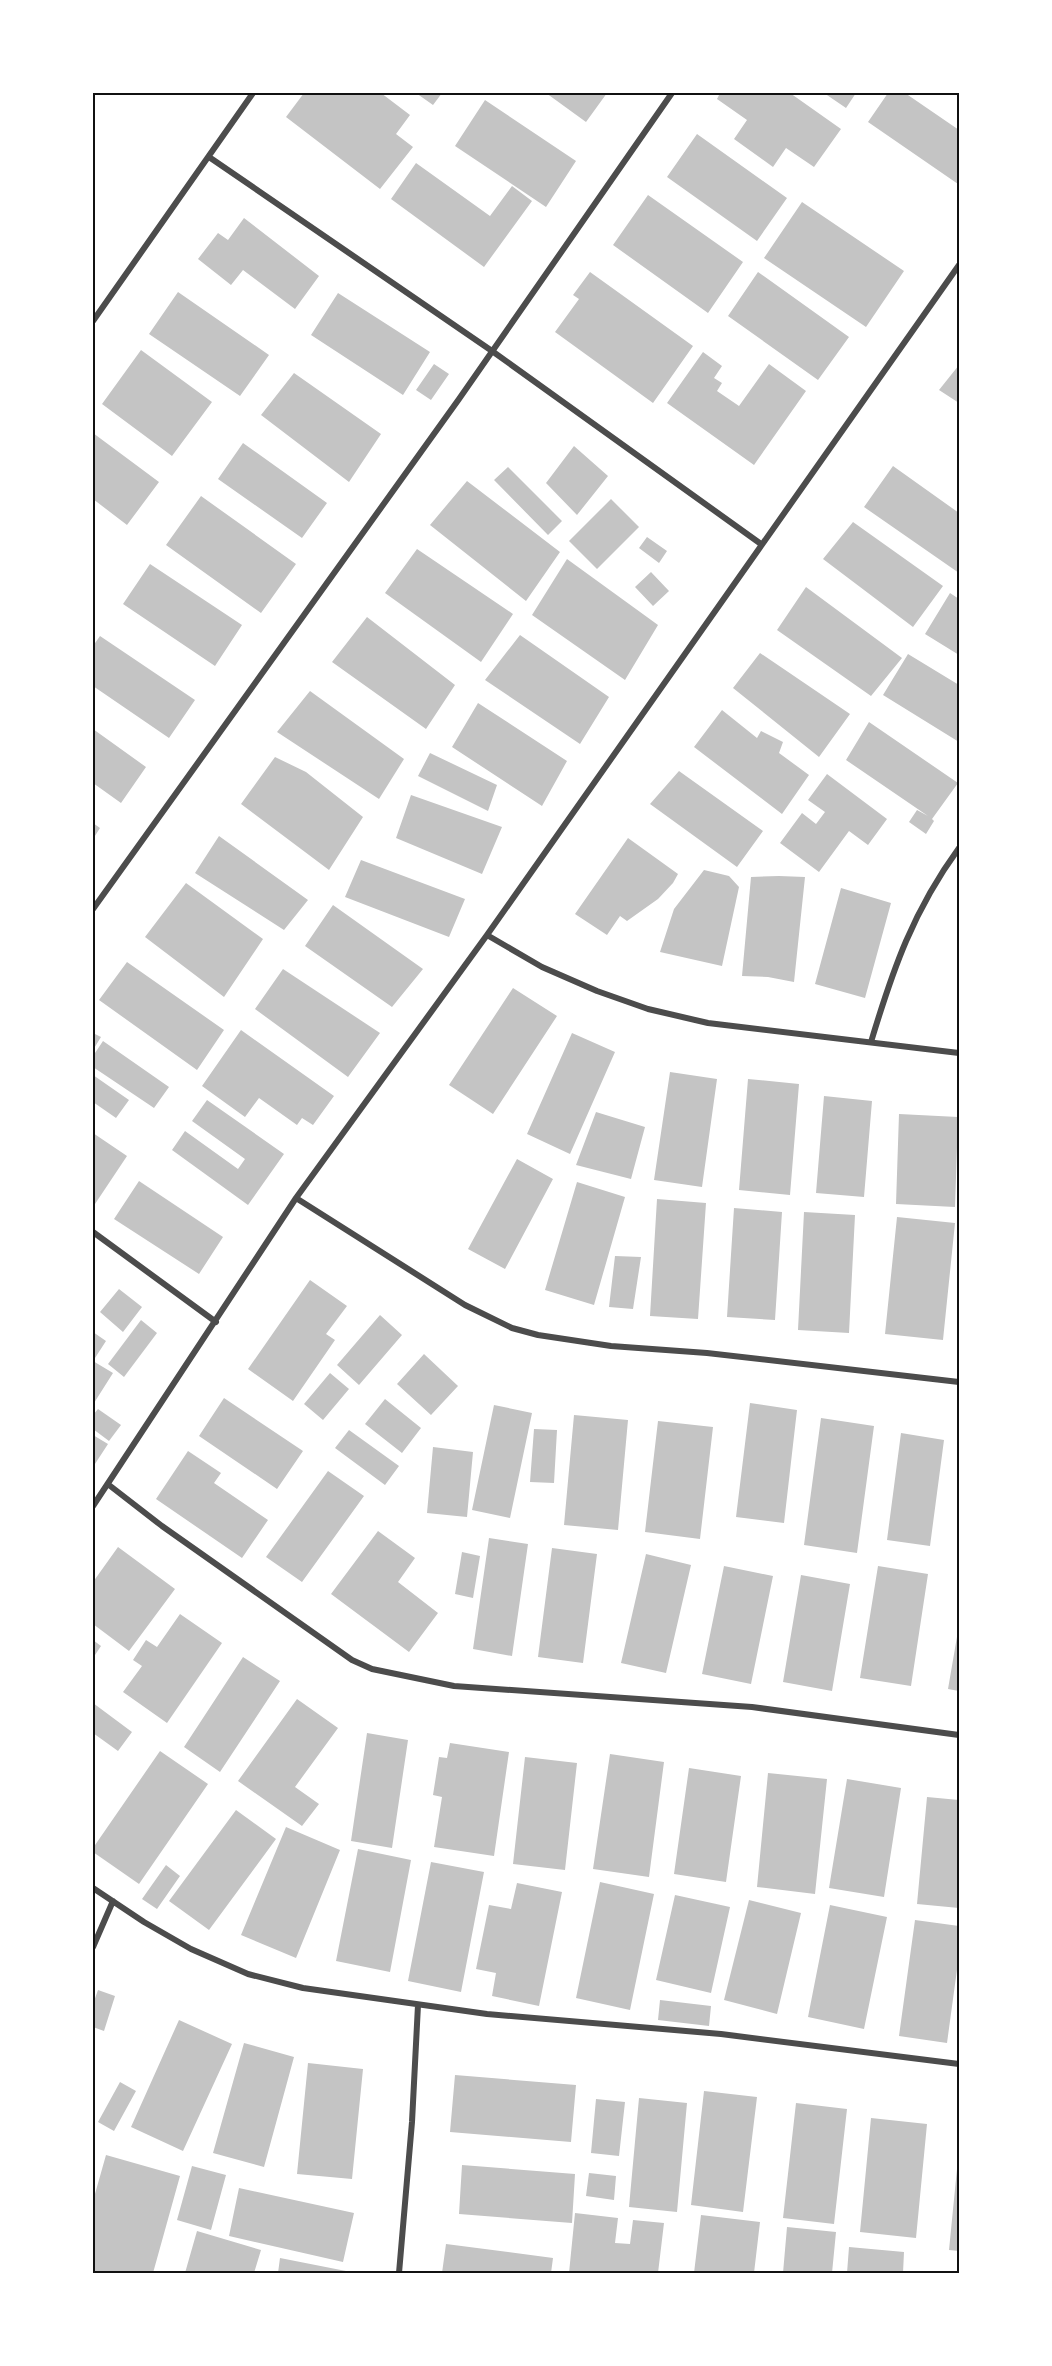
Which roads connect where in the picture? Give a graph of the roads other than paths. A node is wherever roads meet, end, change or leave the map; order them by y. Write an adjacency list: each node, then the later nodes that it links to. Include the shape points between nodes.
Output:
1 (253, 93): 3 (street)
2 (672, 93): 6 (street)
3 (209, 157): 5 (street); 6 (street)
4 (959, 265): 7 (street)
5 (93, 321)
6 (492, 351): 7 (street); 9 (street)
7 (761, 544): 10 (street)
8 (959, 848): 11 (street, via 915,919 894,967)
9 (93, 909)
10 (487, 935): 11 (street, via 542,967 648,1009 708,1023); 13 (street)
11 (871, 1042): 12 (street)
12 (959, 1053)
13 (296, 1198): 15 (street); 16 (street, via 465,1305 512,1328 611,1346)
14 (93, 1232): 15 (street)
15 (216, 1322): 17 (street)
16 (959, 1382)
17 (109, 1485): 18 (street); 19 (street, via 352,1660 372,1669 454,1686 752,1707)
18 (93, 1506)
19 (959, 1735)
20 (93, 1888): 21 (street)
21 (113, 1902): 22 (street); 23 (street, via 191,1949 248,1974 303,1988)
22 (93, 1947)
23 (418, 2005): 24 (street, via 721,2034); 25 (street)
24 (959, 2064)
25 (399, 2273)

